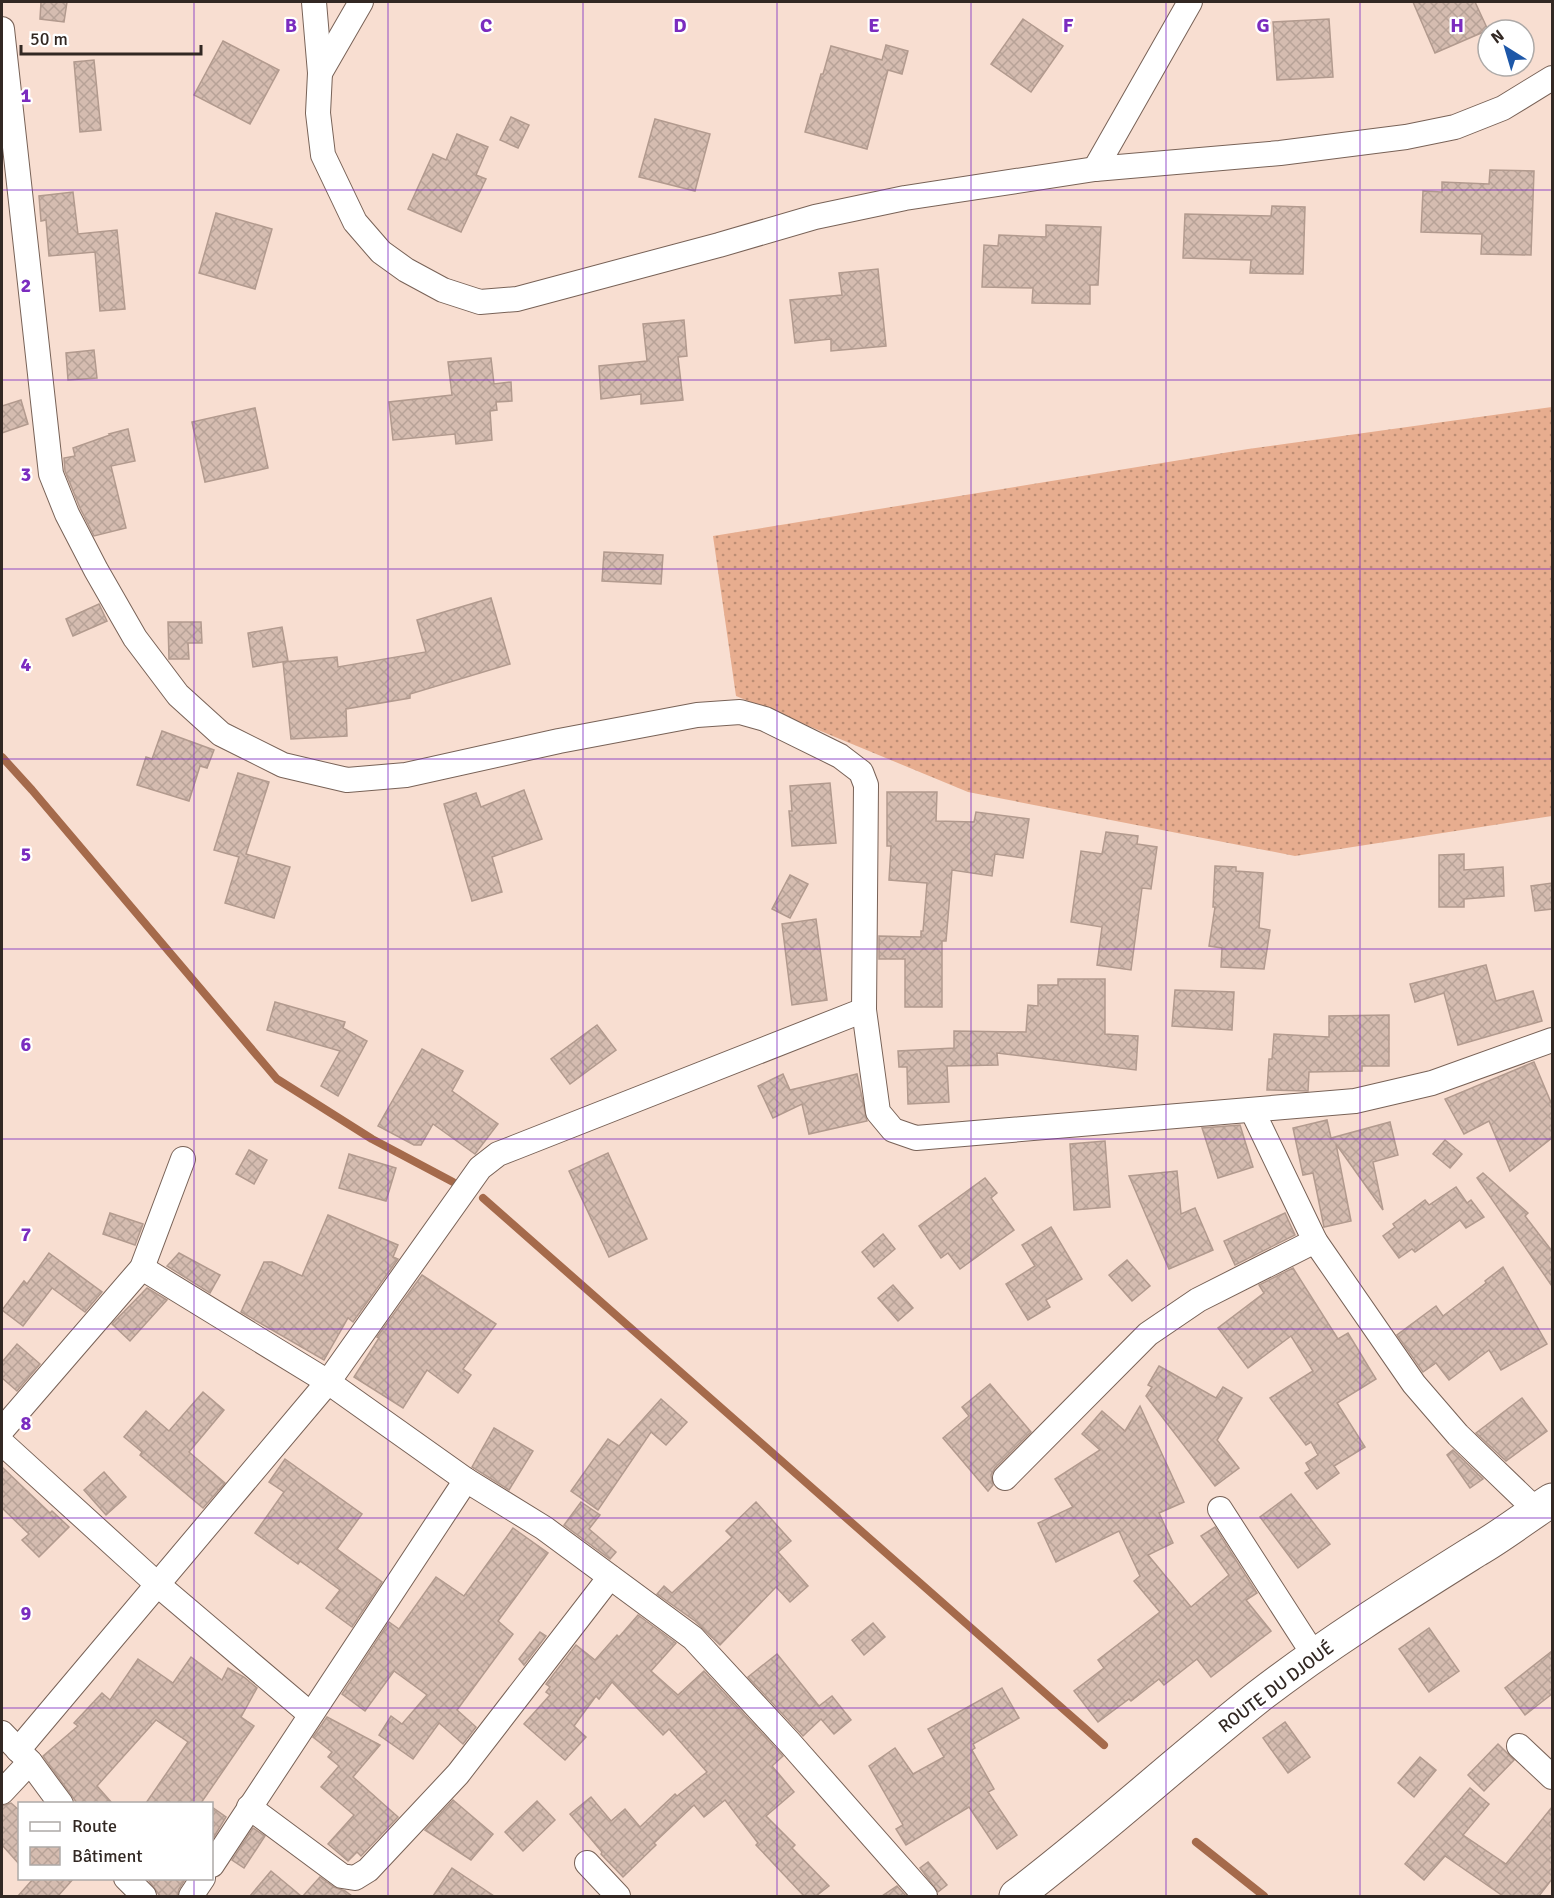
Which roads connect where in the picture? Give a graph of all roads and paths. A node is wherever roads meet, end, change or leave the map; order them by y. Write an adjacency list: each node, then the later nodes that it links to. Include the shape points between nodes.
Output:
1 (314, 2): 5 (street)
2 (361, 2): 5 (street)
3 (1190, 2): 7 (street)
4 (2, 29): 8 (street, via 51,474 67,514 135,638 178,695 221,734 283,765 347,780 406,775 697,715 740,712 765,719 851,763 861,772 866,785)
5 (320, 72): 7 (street, via 318,113 323,155 355,222 381,252 406,270 443,290 480,302 517,299 849,210)
6 (1552, 78): 7 (street, via 1503,108 1455,127 1406,137 1280,153)
7 (1095, 169)
8 (864, 1010): 10 (street, via 878,1112 893,1130 916,1138); 14 (street, via 498,1154 480,1168)
9 (1552, 1040): 10 (street, via 1432,1083 1355,1101)
10 (1252, 1110): 12 (street)
11 (183, 1159): 13 (street)
12 (1315, 1241): 17 (street, via 1198,1300 1148,1334); 19 (street, via 1414,1384 1458,1436)
13 (142, 1268): 14 (street); 15 (street)
14 (328, 1382): 18 (street); 22 (street)
15 (2, 1430)
16 (2, 1443): 22 (street)
17 (1005, 1478)
18 (466, 1480): 21 (street, via 544,1528); 24 (street)
19 (1544, 1505): 23 (main road, ROUTE DU DJOUÉ)
20 (1220, 1509): 23 (street)
21 (609, 1577): 30 (street, via 458,1774 369,1870 355,1878 342,1876); 38 (street, via 693,1638)
22 (158, 1584): 24 (street); 26 (street)
23 (1314, 1655): 39 (main road, ROUTE DU DJOUÉ)
24 (310, 1714): 30 (street)
25 (1519, 1746): 27 (street)
26 (16, 1748): 28 (street); 29 (street)
27 (1552, 1777)
28 (2, 1792)
29 (60, 1802)
30 (249, 1808): 31 (street)
31 (213, 1863)
32 (587, 1863): 37 (street)
33 (128, 1880): 35 (street)
34 (201, 1880): 36 (street)
35 (144, 1896)
36 (191, 1896)
37 (618, 1896)
38 (925, 1896)
39 (1016, 1896)

